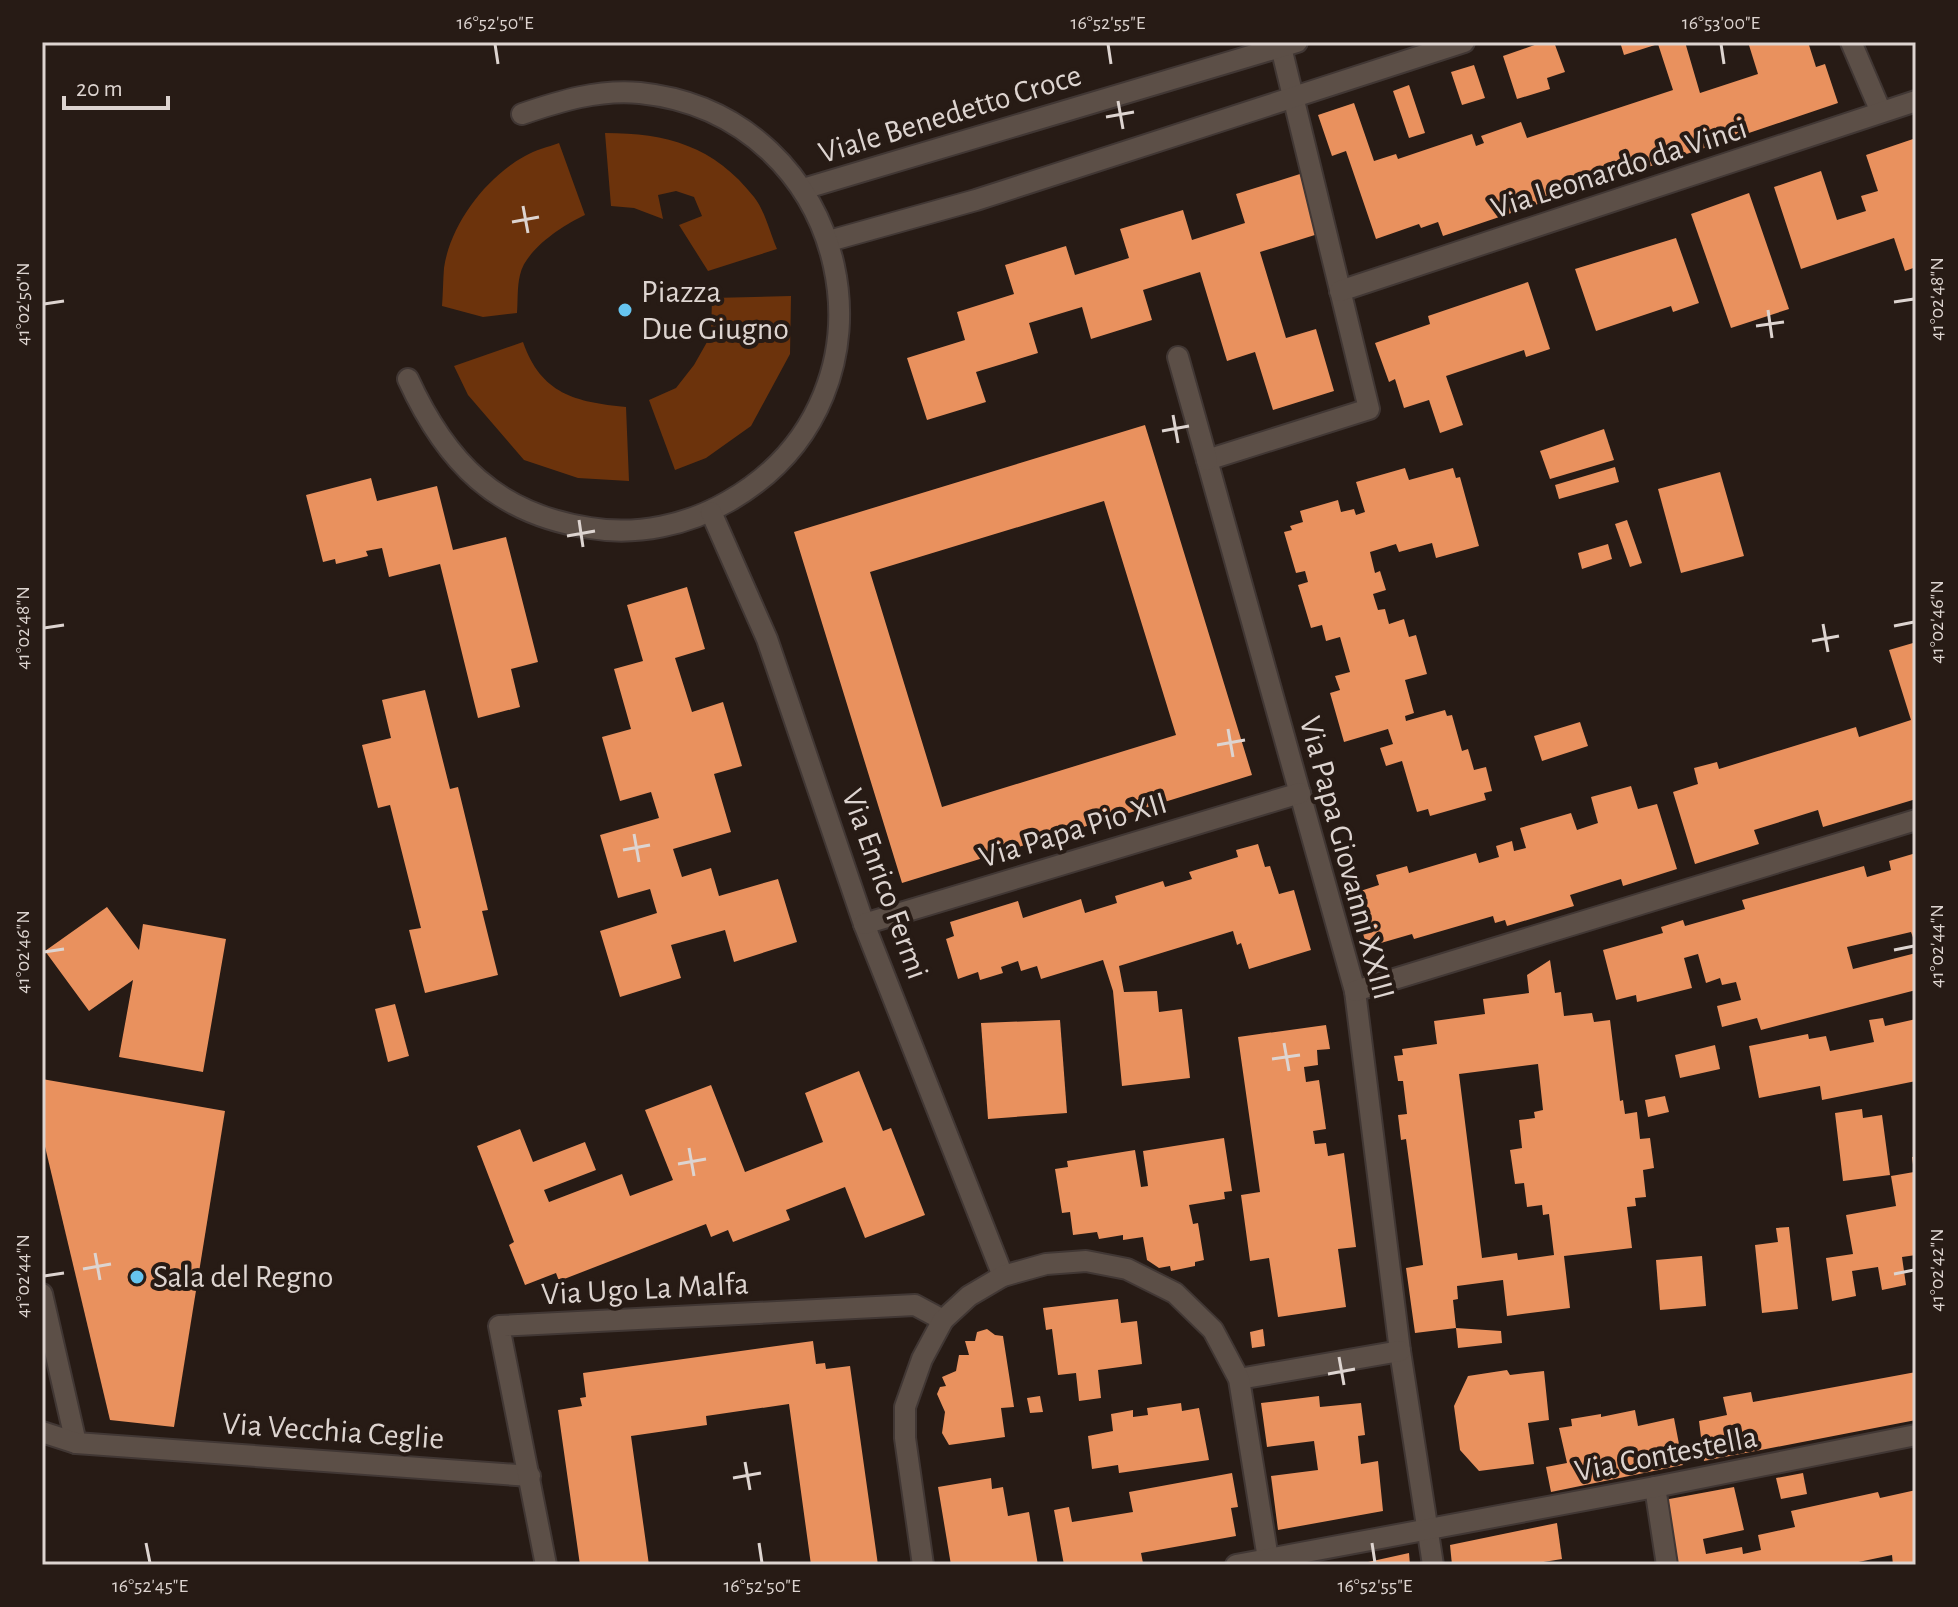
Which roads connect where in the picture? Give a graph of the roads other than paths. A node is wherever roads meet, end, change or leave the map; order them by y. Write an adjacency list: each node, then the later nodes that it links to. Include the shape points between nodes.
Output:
1 (1464, 42): 4 (street)
2 (1851, 42): 6 (street)
3 (1289, 44): 4 (street); 8 (street, Viale Benedetto Croce)
4 (1293, 96): 9 (street, via 976,200); 10 (street)
5 (1916, 101): 6 (street, Via Leonardo da Vinci)
6 (1881, 112): 10 (street, Via Leonardo da Vinci)
7 (522, 114): 8 (street, via 576,96 638,93 689,103 728,119 765,146)
8 (803, 189): 9 (street)
9 (829, 241): 14 (street, via 840,305 838,346 826,391 780,463 749,490)
10 (1340, 291): 13 (street, via 1369,409)
11 (1178, 357): 13 (street, Via Papa Giovanni XXIII)
12 (408, 379): 14 (street, via 452,456 491,491 534,514 611,532 663,527)
13 (1207, 460): 15 (street, Via Papa Giovanni XXIII)
14 (711, 512): 17 (street, Via Enrico Fermi, via 767,639)
15 (1300, 793): 17 (street, Via Papa Pio XII); 18 (street, Via Papa Giovanni XXIII)
16 (1916, 820): 18 (street)
17 (864, 924): 19 (street, Via Enrico Fermi)
18 (1355, 991): 22 (street, Via Papa Giovanni XXIII)
19 (1003, 1276): 21 (street); 23 (street, via 1046,1264 1086,1261 1127,1269 1185,1302 1213,1330)
20 (42, 1294): 26 (street)
21 (943, 1320): 27 (street, Via Ugo La Malfa, via 915,1305 499,1326); 32 (street, via 905,1407)
22 (1400, 1351): 23 (street); 29 (street, Via Papa Giovanni XXIII)
23 (1239, 1379): 30 (street)
24 (42, 1432): 26 (street, Via Vecchia Ceglie)
25 (1916, 1435): 28 (street, Via Contestella)
26 (76, 1443): 27 (street, Via Vecchia Ceglie)
27 (530, 1476): 31 (street)
28 (1655, 1487): 29 (street, Via Contestella); 35 (street)
29 (1428, 1530): 30 (street, Via Contestella); 34 (street, Via Papa Giovanni XXIII)
30 (1269, 1562): 33 (street, Via Contestella)
31 (546, 1565)
32 (923, 1565)
33 (1236, 1565)
34 (1433, 1565)
35 (1667, 1565)

